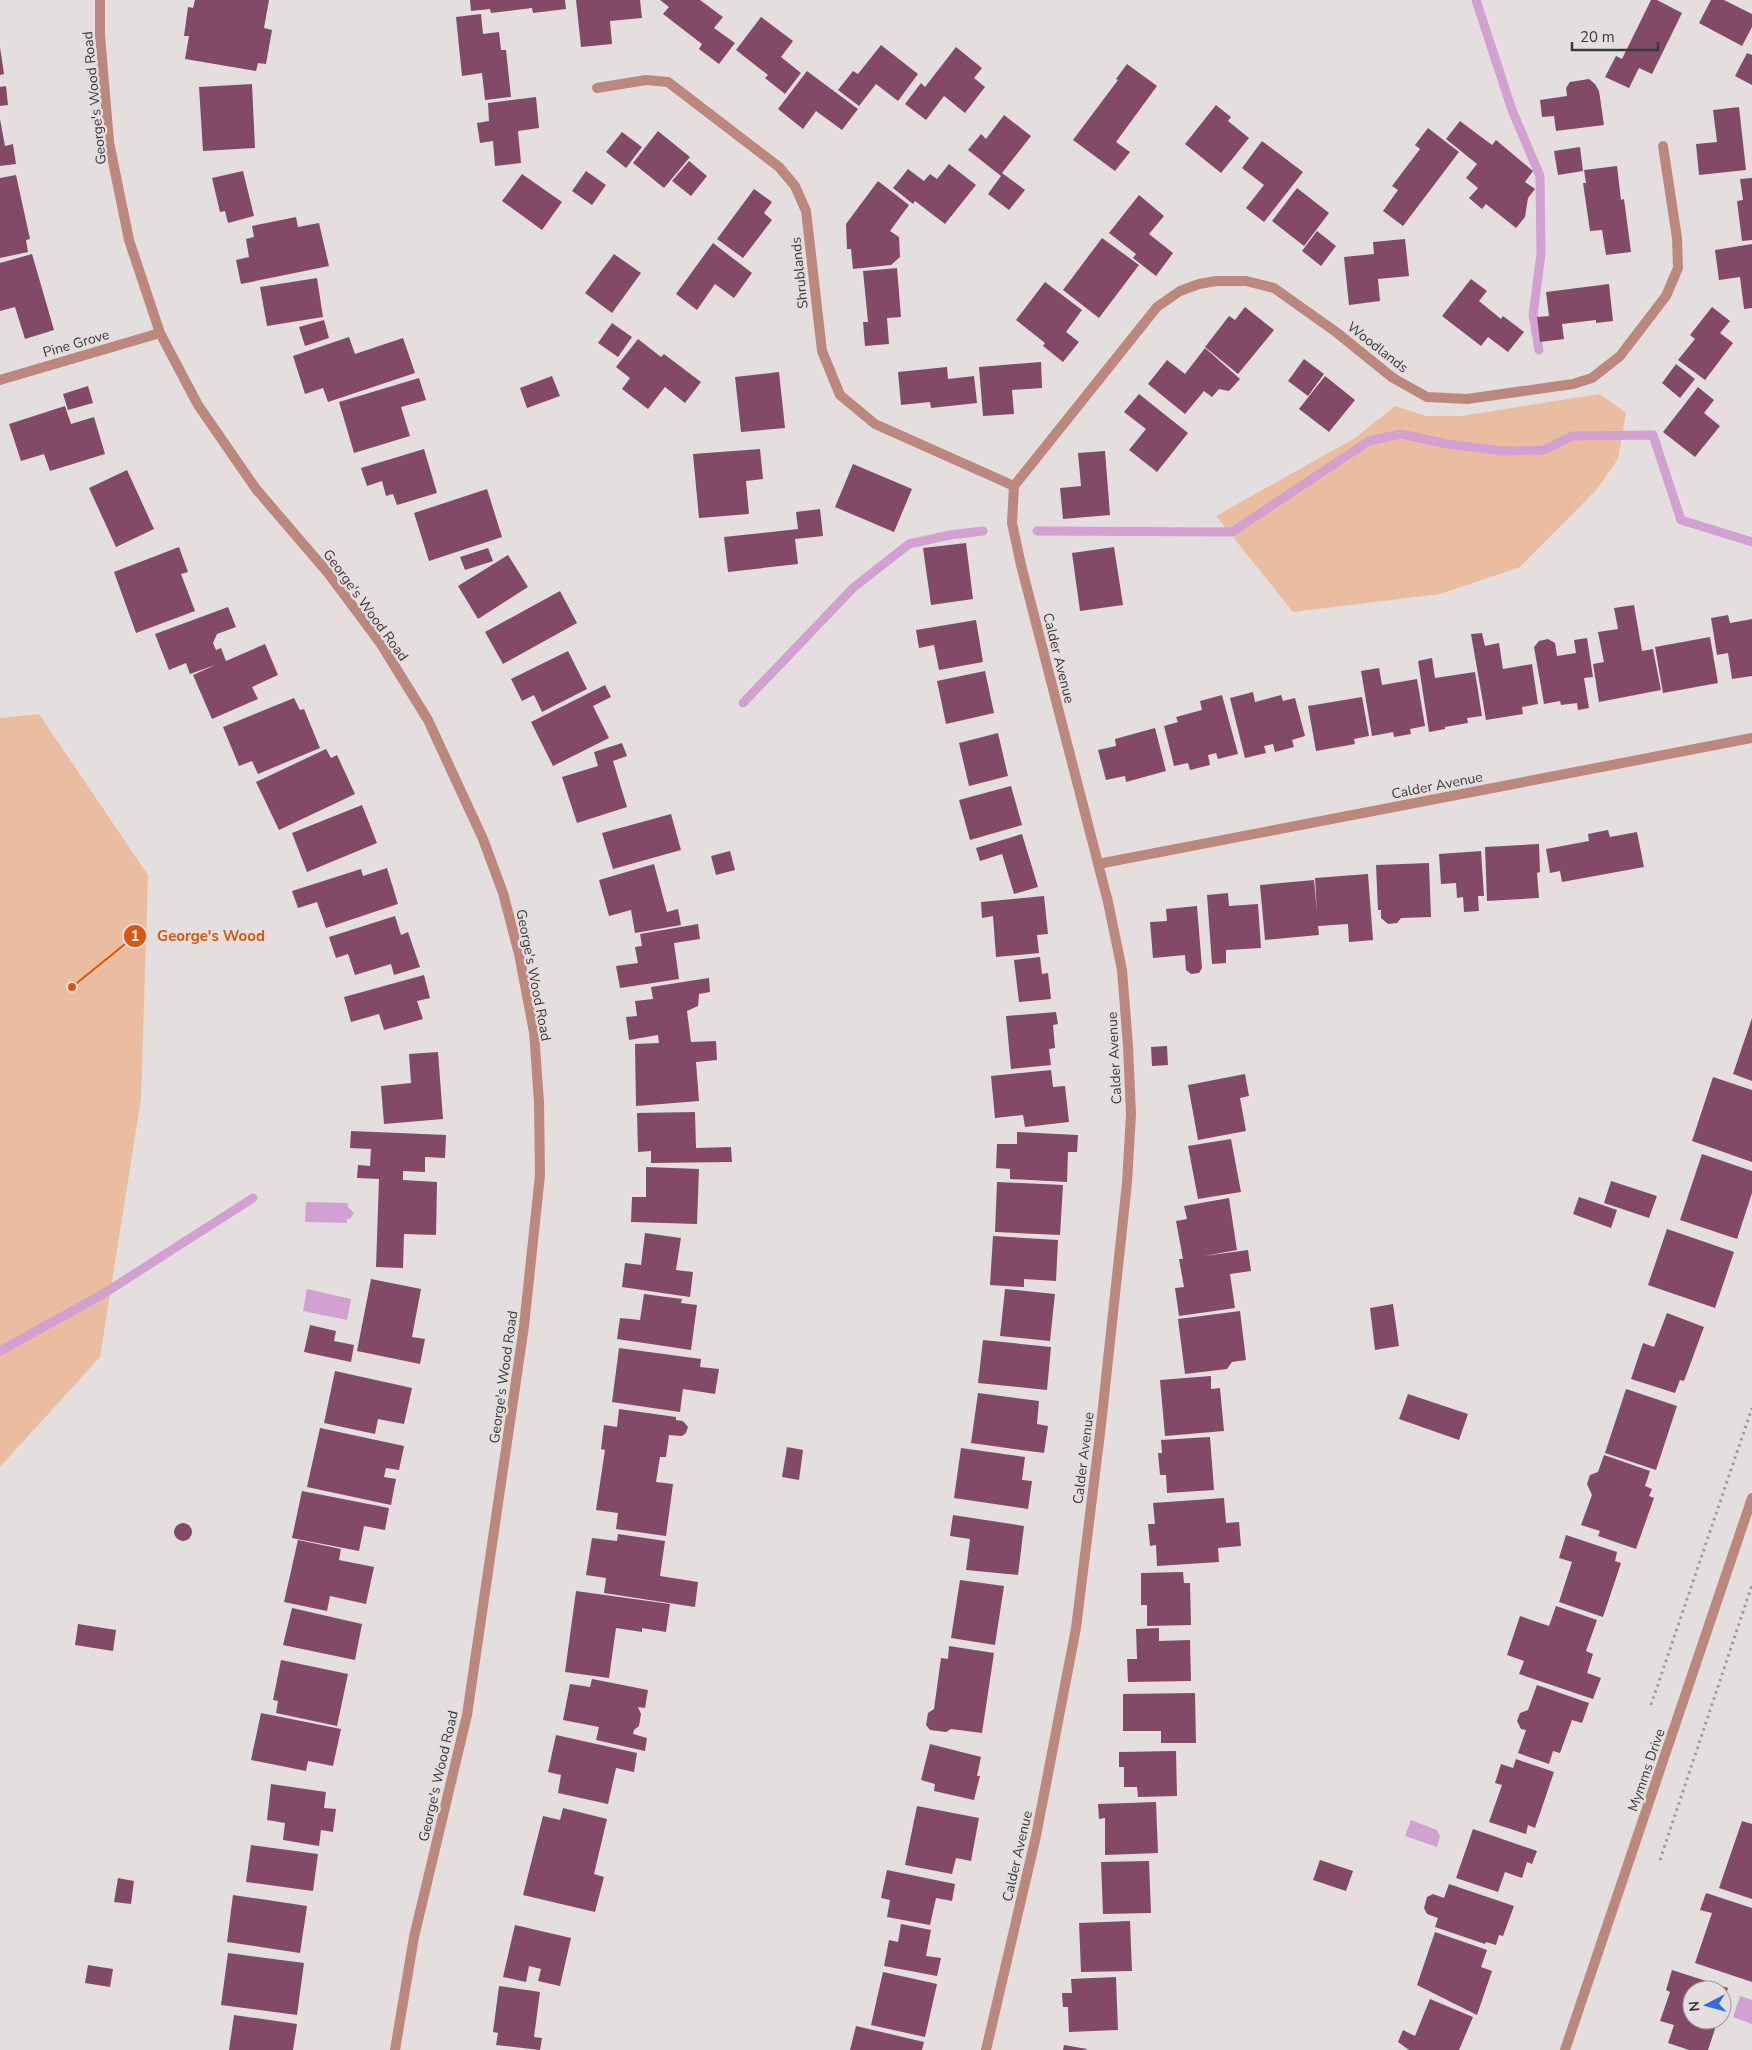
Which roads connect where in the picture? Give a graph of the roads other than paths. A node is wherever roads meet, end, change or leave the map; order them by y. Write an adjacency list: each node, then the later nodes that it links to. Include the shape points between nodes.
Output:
1 (100, 0): 4 (street, George's Wood Road, via 109,142 130,240)
2 (597, 88): 6 (street, Shrublands, via 646,80 668,82 778,167 796,186 806,211 822,351 840,395 875,424)
3 (1663, 146): 6 (street, Woodlands, via 1677,238 1678,268 1666,296 1620,356 1592,378 1573,384 1467,399 1427,397 1393,378 1274,288 1246,281 1216,281 1180,291 1157,307)
4 (160, 333): 5 (street, Pine Grove); 10 (street, George's Wood Road, via 198,405 235,459 381,644 428,720 483,839 503,893 534,1032 540,1175 524,1326 467,1715 414,1937)
5 (0, 380)
6 (1014, 486): 8 (street, Calder Avenue, via 1012,523 1021,565)
7 (1752, 738): 8 (street, Calder Avenue)
8 (1098, 864): 11 (street, Calder Avenue, via 1122,970 1131,1114 1127,1183 1076,1628 1036,1836)
9 (1752, 1498): 12 (street, Mymms Drive)
10 (395, 2050)
11 (986, 2050)
12 (1565, 2050)

